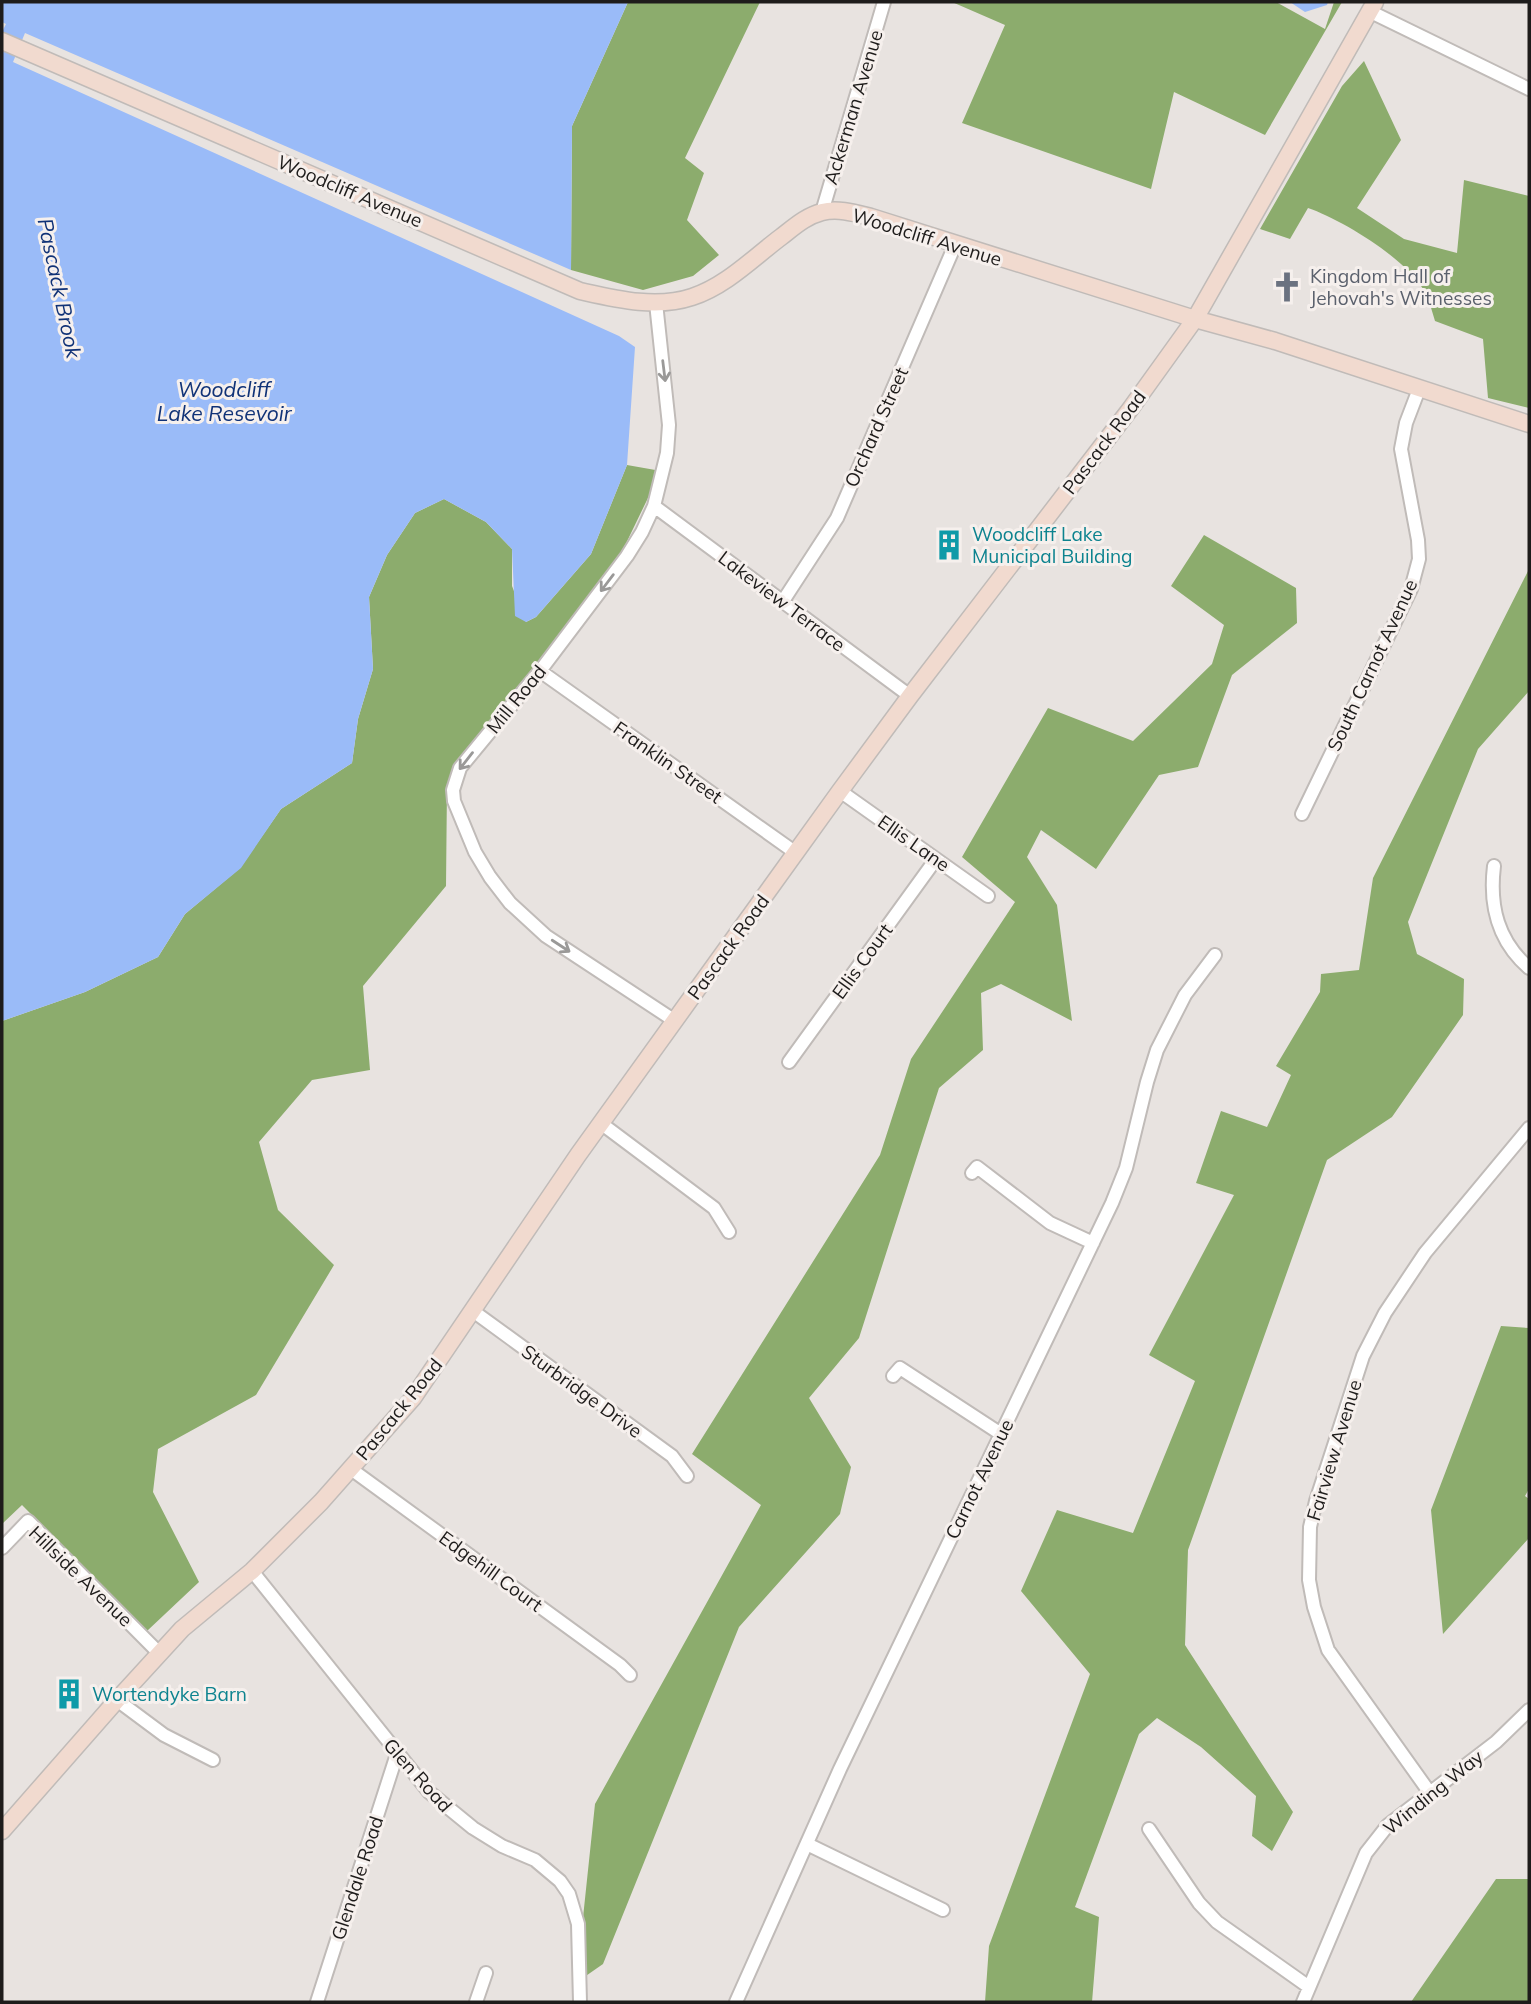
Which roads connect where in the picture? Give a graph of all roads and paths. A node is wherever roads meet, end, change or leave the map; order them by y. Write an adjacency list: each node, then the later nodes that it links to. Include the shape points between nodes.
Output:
1 (884, 2): 5 (street, Ackerman Avenue)
2 (1372, 6): 4 (street); 8 (street, Pascack Road)
3 (2, 41): 7 (street, Woodcliff Avenue, via 580,291)
4 (1529, 89)
5 (822, 212): 6 (street, Woodcliff Avenue, via 870,217); 7 (street, Woodcliff Avenue, via 799,222 709,290)
6 (955, 245): 8 (street, Woodcliff Avenue); 12 (street, Orchard Street, via 837,518)
7 (656, 303): 11 (street, Mill Road, one-way to 11, via 669,425)
8 (1195, 319): 9 (street, Woodcliff Avenue); 14 (street, Pascack Road)
9 (1419, 389): 10 (street, Woodcliff Avenue); 16 (street, South Carnot Avenue, via 1401,449 1418,540 1419,559 1411,589)
10 (1529, 424)
11 (654, 506): 12 (street, Lakeview Terrace); 13 (street, Mill Road, one-way to 13, via 627,556)
12 (783, 601): 14 (street, Lakeview Terrace)
13 (540, 671): 17 (street, Franklin Street); 23 (street, Mill Road, one-way to 23, via 460,768 454,802 480,860 518,911 546,936)
14 (910, 696): 15 (street, Pascack Road)
15 (840, 791): 17 (street, Pascack Road); 18 (street, Ellis Lane)
16 (1302, 814)
17 (796, 853): 23 (street, Pascack Road)
18 (936, 859): 20 (street, Ellis Lane); 24 (street, Ellis Court)
19 (1494, 866): 22 (street, via 1499,929)
20 (988, 896)
21 (1214, 955): 29 (street, Carnot Avenue, via 1185,995 1157,1050 1126,1168)
22 (1529, 968)
23 (675, 1021): 25 (street, Pascack Road)
24 (789, 1062)
25 (602, 1124): 28 (street, via 714,1208); 30 (street, Pascack Road)
26 (1529, 1128): 43 (street, Fairview Avenue, via 1424,1253 1385,1313 1363,1356 1310,1527 1309,1580 1328,1650)
27 (972, 1173): 29 (street, via 977,1167 1050,1223)
28 (729, 1232)
29 (1093, 1243): 32 (street, Carnot Avenue)
30 (473, 1311): 33 (street, Pascack Road, via 412,1398); 34 (street, Sturbridge Drive, via 672,1456)
31 (893, 1376): 32 (street, via 900,1368)
32 (1001, 1434): 46 (street, Carnot Avenue)
33 (351, 1469): 36 (street, Pascack Road); 38 (street, Edgehill Court)
34 (687, 1476)
35 (2, 1548): 37 (street, Hillside Avenue, via 28,1521)
36 (251, 1571): 37 (street, Pascack Road, via 182,1629); 41 (street, Glen Road)
37 (160, 1654): 39 (street, Pascack Road)
38 (630, 1675)
39 (117, 1700): 42 (street, via 164,1735); 45 (street, Pascack Road)
40 (1529, 1710): 43 (street, Winding Way)
41 (397, 1754): 50 (street, Glendale Road); 52 (street, Glen Road, via 447,1809 494,1842 535,1860 560,1881 578,1924)
42 (213, 1760)
43 (1430, 1793): 49 (street, Winding Way, via 1388,1825 1366,1853)
44 (1149, 1829): 49 (street, via 1217,1922)
45 (2, 1831)
46 (807, 1844): 47 (street); 53 (street, Carnot Avenue)
47 (943, 1910)
48 (486, 1973): 51 (street)
49 (1309, 1987): 54 (street, Winding Way)
50 (317, 2002)
51 (476, 2002)
52 (580, 2002)
53 (736, 2002)
54 (1303, 2002)

